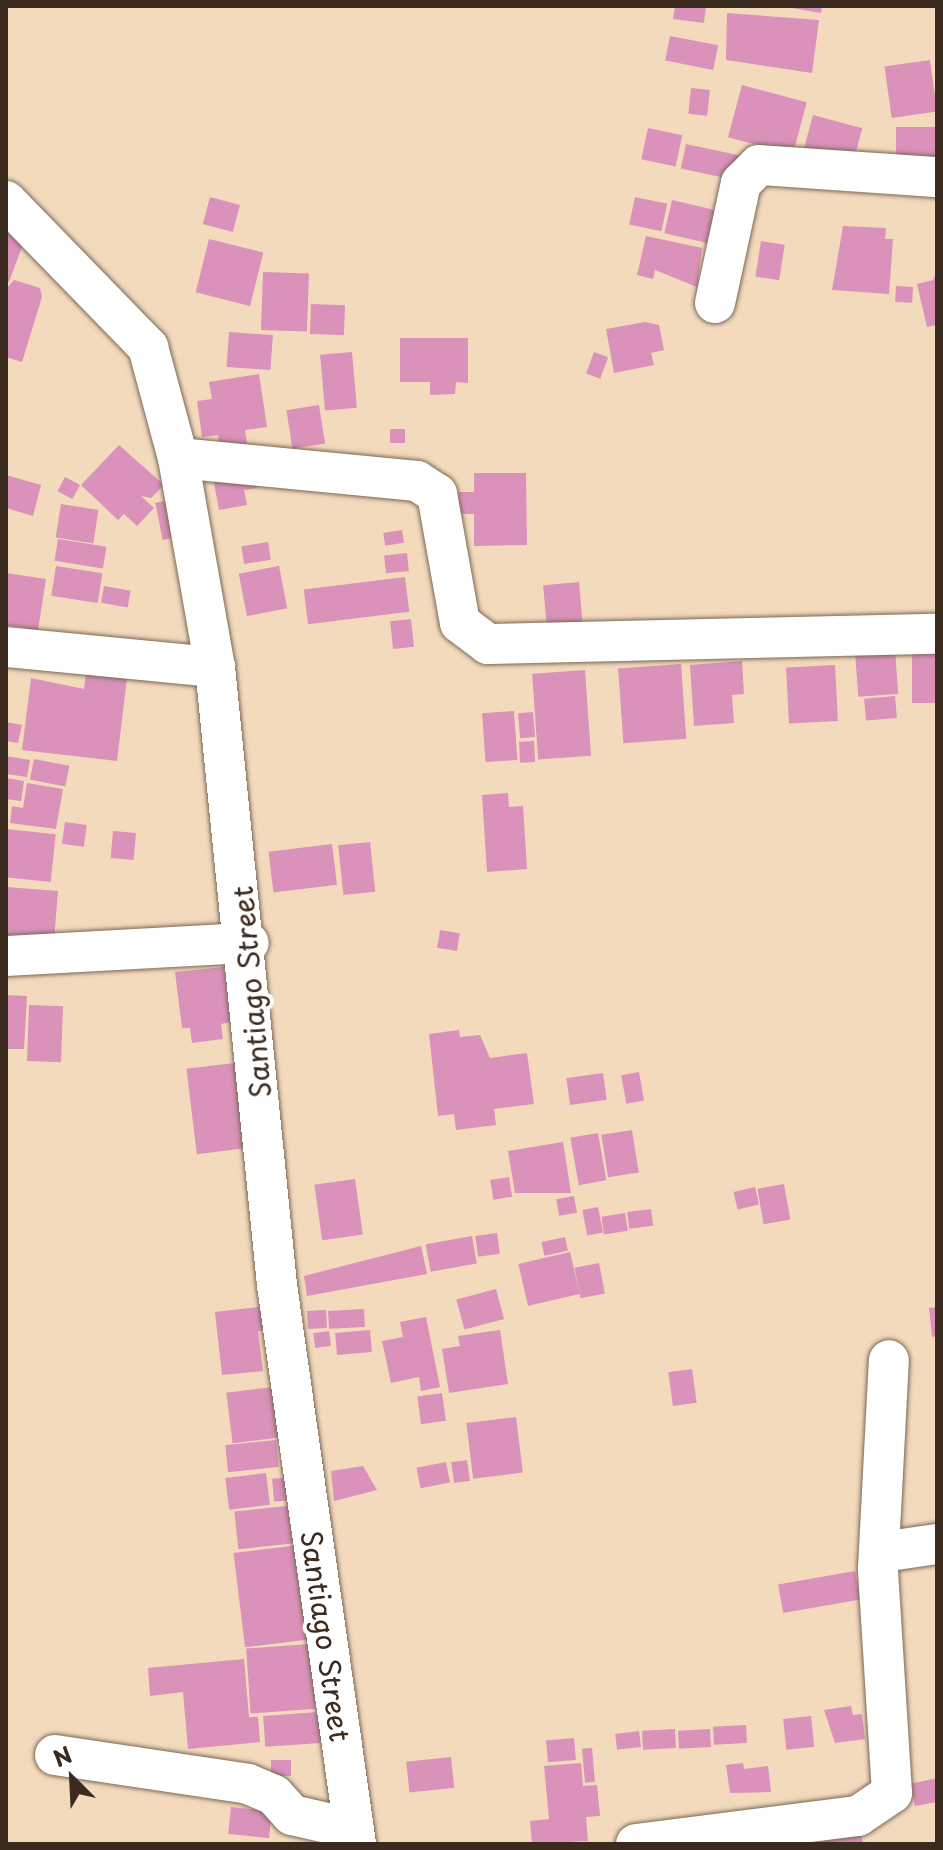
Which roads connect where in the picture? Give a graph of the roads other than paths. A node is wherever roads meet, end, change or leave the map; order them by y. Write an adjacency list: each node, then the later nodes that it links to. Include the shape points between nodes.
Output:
1 (937, 177): 3 (street, via 759,165 741,183)
2 (6, 201): 4 (street, Santiago Street, via 148,347)
3 (715, 303)
4 (178, 458): 5 (street, via 417,481 437,494 460,623 488,644); 7 (street, Santiago Street)
5 (937, 634)
6 (6, 647): 7 (street)
7 (215, 667): 8 (street, Santiago Street)
8 (249, 943): 9 (street); 14 (street, Santiago Street, via 277,1285)
9 (6, 956)
10 (889, 1360): 12 (street)
11 (937, 1544): 12 (street)
12 (882, 1552): 15 (street, via 892,1793 885,1805 858,1816)
13 (55, 1755): 14 (street, via 248,1784 274,1795 292,1815)
14 (354, 1837)
15 (636, 1844)

